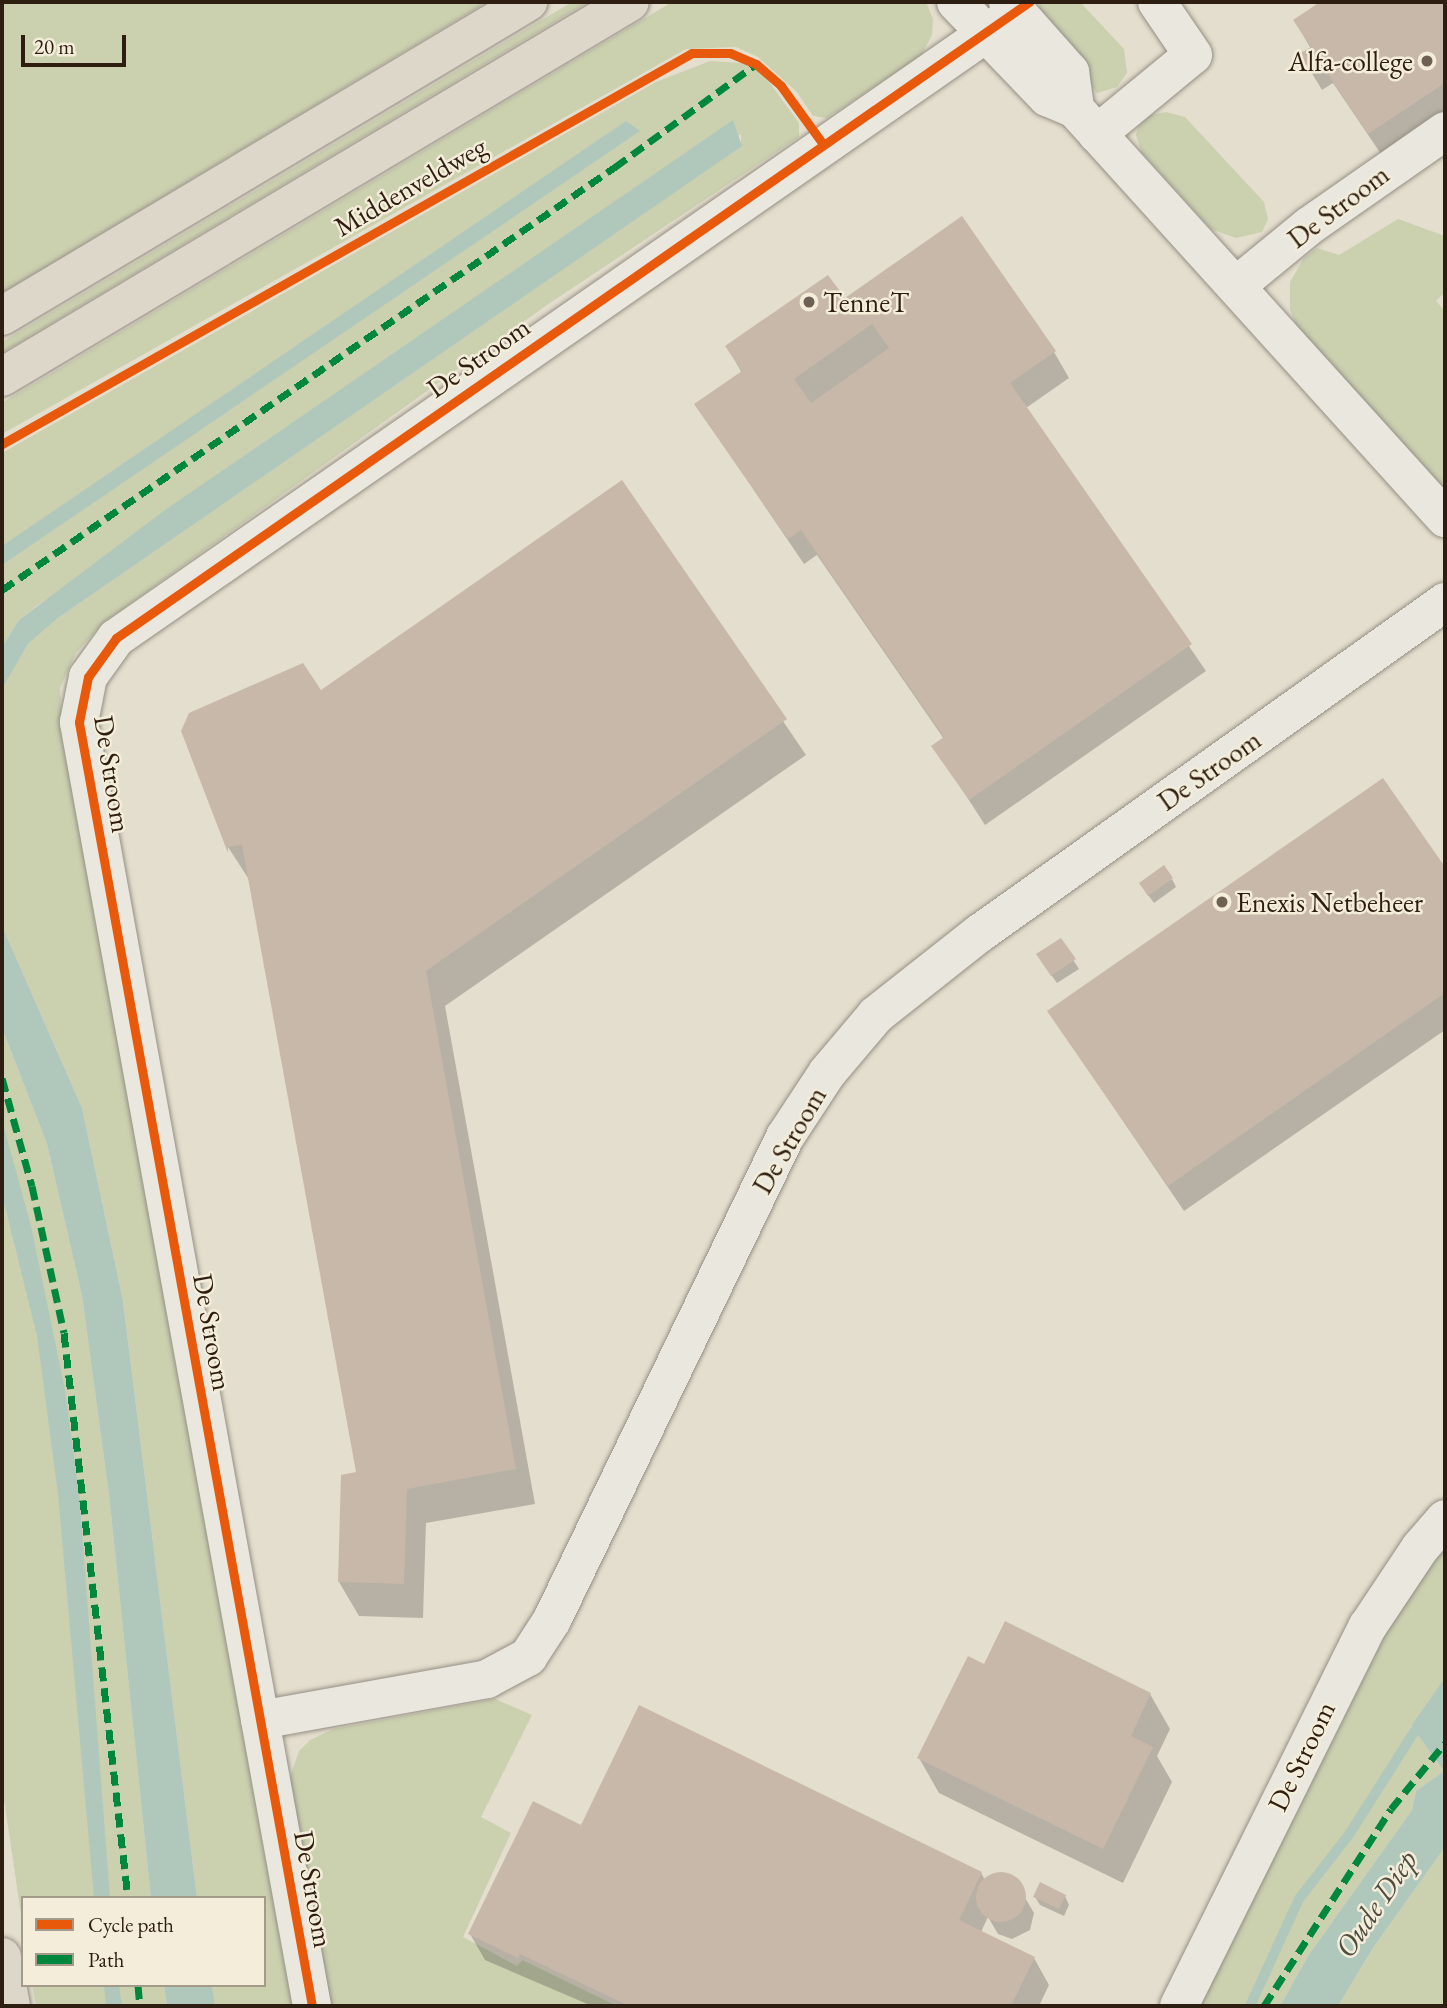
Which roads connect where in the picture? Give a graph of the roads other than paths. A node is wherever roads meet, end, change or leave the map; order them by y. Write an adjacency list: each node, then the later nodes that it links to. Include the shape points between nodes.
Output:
1 (528, 2): 9 (main road)
2 (630, 2): 10 (main road, Middenveldweg)
3 (956, 2): 5 (street)
4 (1157, 2): 6 (street, via 1194,55)
5 (1004, 15): 6 (street, via 1070,72); 14 (street, De Stroom, via 116,638 88,677 79,722)
6 (1086, 122): 8 (street)
7 (1445, 131): 8 (street, De Stroom, via 1309,226)
8 (1236, 286): 11 (street)
9 (2, 316)
10 (2, 377)
11 (1445, 518)
12 (1445, 602): 14 (street, De Stroom, via 980,933 876,1015 827,1073 785,1138 552,1620 528,1657 487,1679)
13 (1445, 1520): 18 (street, De Stroom, via 1413,1557 1368,1626)
14 (260, 1720): 17 (street, De Stroom)
15 (2, 1957): 16 (main road)
16 (11, 2006)
17 (312, 2006)
18 (1179, 2006)

